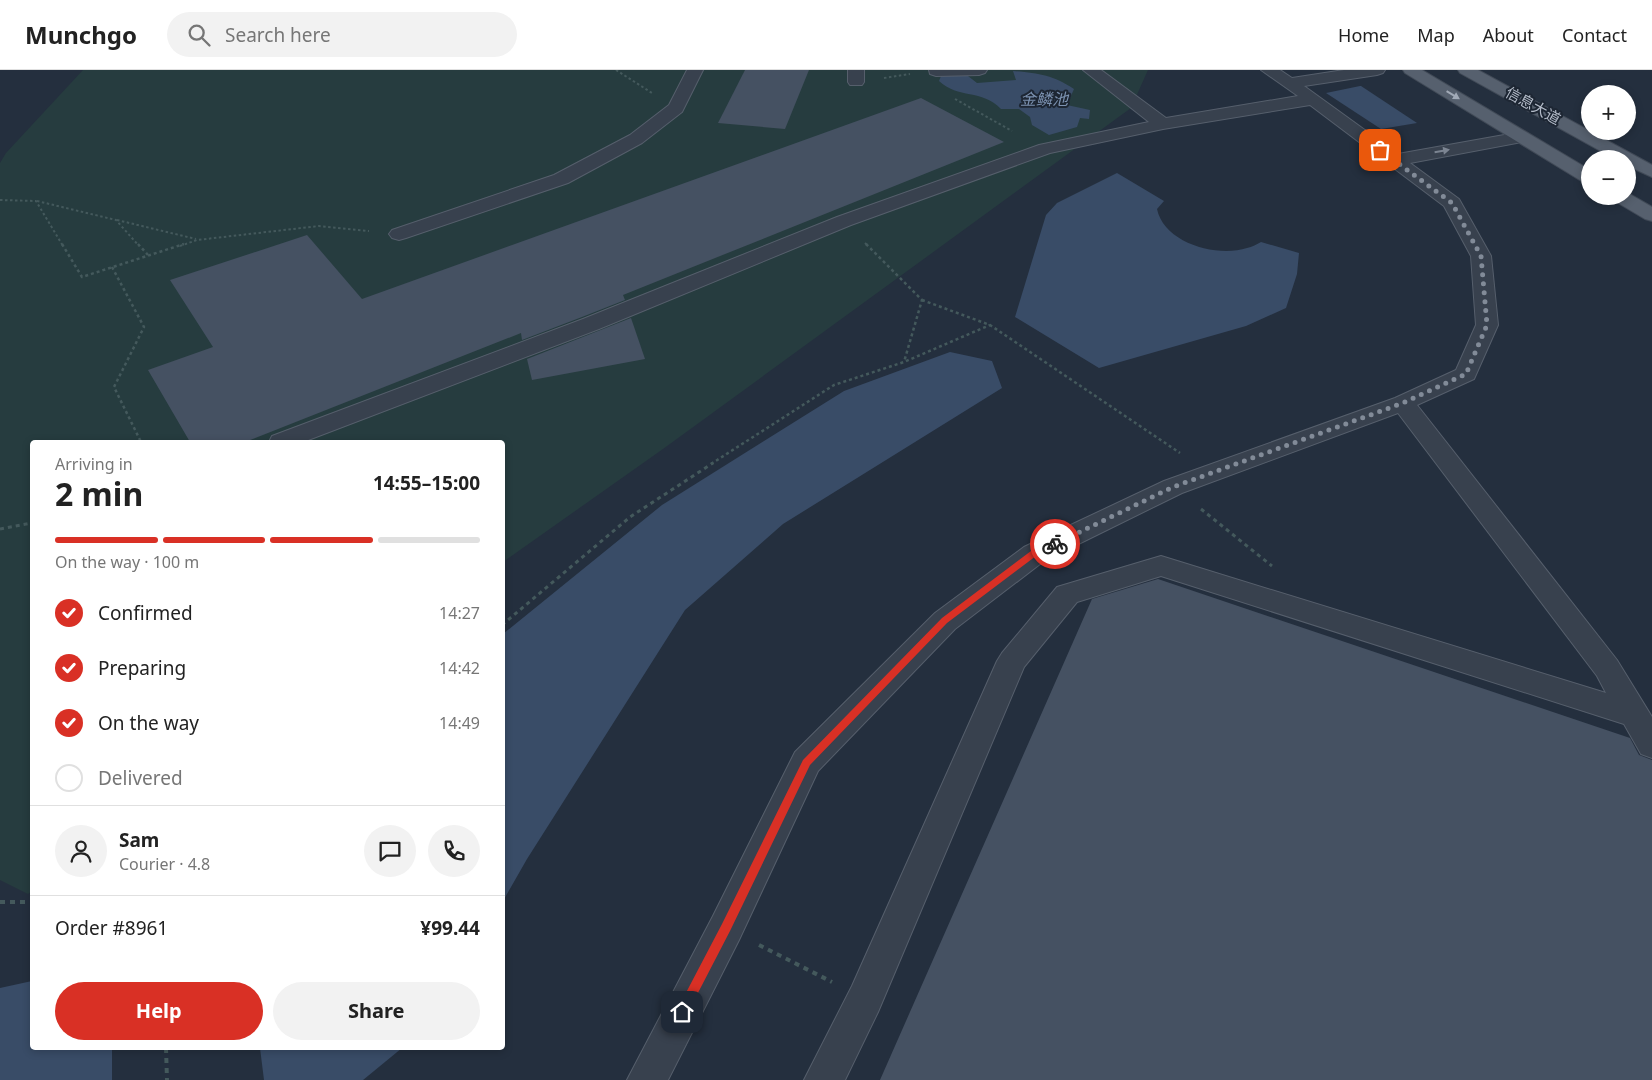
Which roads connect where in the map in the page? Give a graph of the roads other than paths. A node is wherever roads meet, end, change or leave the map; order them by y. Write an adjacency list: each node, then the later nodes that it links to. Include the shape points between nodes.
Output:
1 (695, 70): 18 (street, via 676,108 636,139 561,179)
2 (978, 70): 8 (street)
3 (1091, 70): 11 (street)
4 (1270, 70): 9 (street)
5 (1377, 70): 9 (street)
6 (1411, 70): 12 (main road, 信息大道, one-way to 12)
7 (1466, 70): 14 (main road, 信息大道)
8 (936, 71)
9 (1289, 83): 10 (street)
10 (1313, 98): 11 (street); 13 (street)
11 (1163, 124): 20 (street, via 1044,149 844,221 591,324)
12 (1521, 137): 13 (street, one-way to 12); 15 (main road, 信息大道)
13 (1394, 160): 19 (street, via 1452,203 1481,256 1487,325 1466,374)
14 (1652, 172)
15 (1581, 173)
16 (1635, 205): 17 (main road)
17 (1652, 215)
18 (399, 234)
19 (1403, 403): 21 (street, via 1607,668); 23 (street, via 1173,487 1034,554 944,621 806,762 726,928)
20 (287, 440)
21 (1634, 715): 22 (street); 24 (street, via 1161,566 1067,594 1012,661 866,999)
22 (1652, 745)
23 (647, 1080)
24 (824, 1080)

